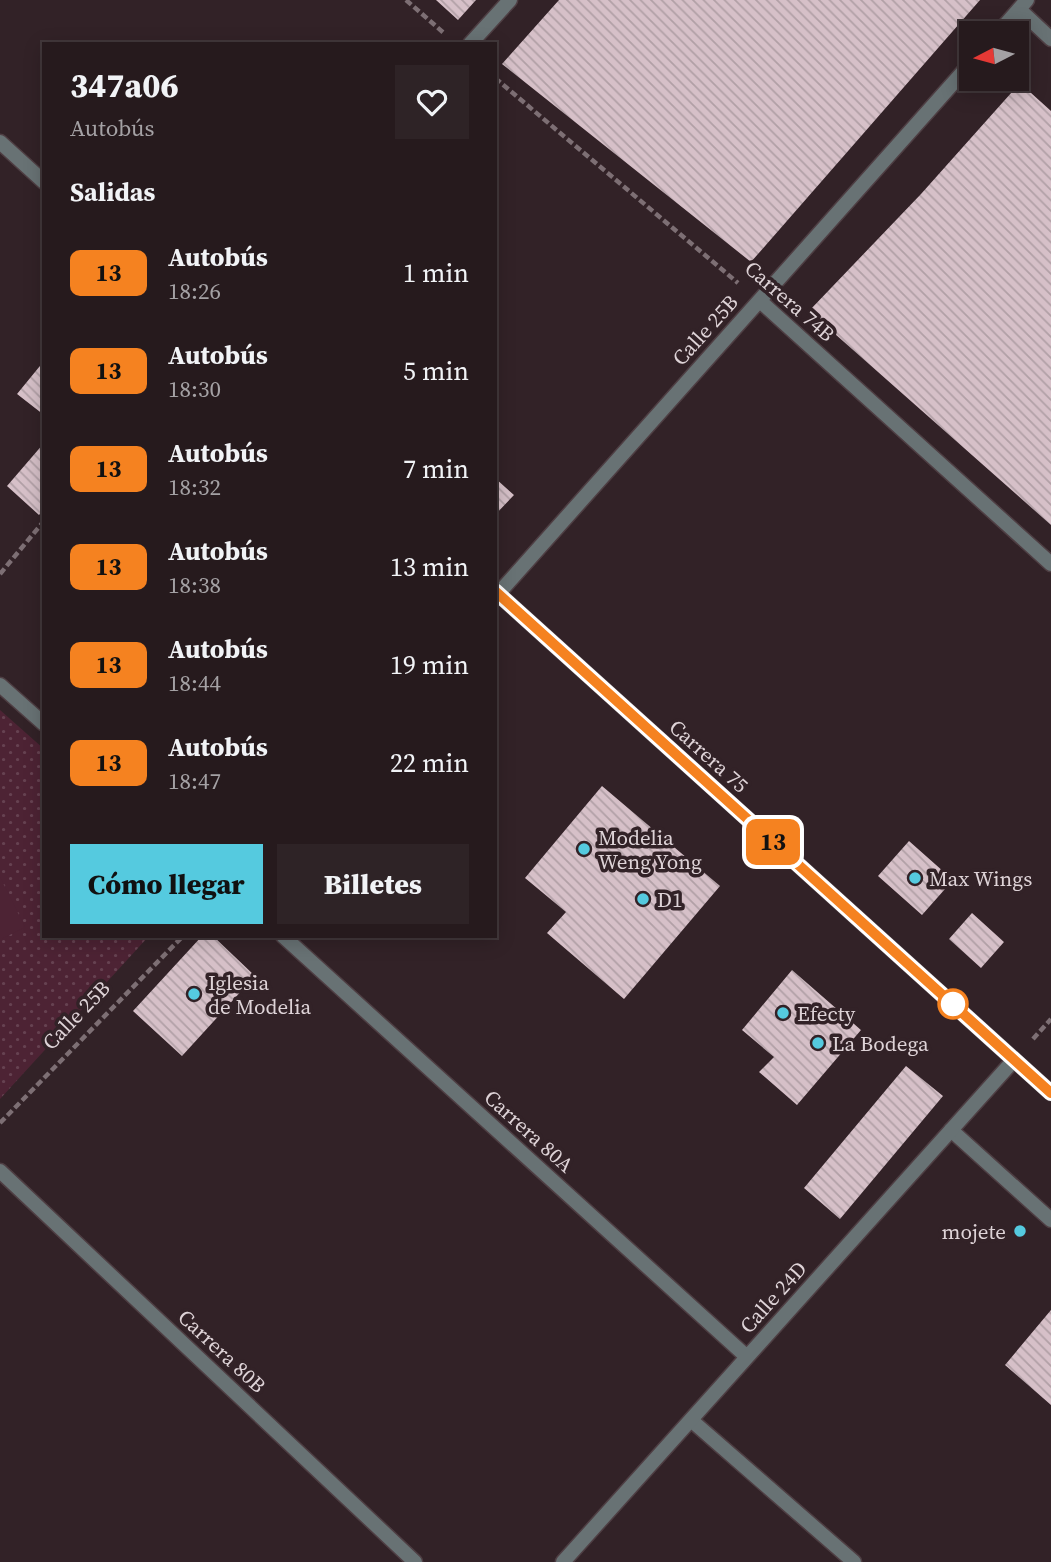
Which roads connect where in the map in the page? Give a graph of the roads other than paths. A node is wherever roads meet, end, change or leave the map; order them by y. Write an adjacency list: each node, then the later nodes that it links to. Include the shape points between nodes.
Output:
1 (510, 0): 5 (street)
2 (1023, 5): 3 (street); 4 (street)
3 (1009, 21)
4 (1051, 40)
5 (472, 42)
6 (959, 77): 9 (street, Calle 25B)
7 (0, 142): 8 (street)
8 (42, 180)
9 (760, 301): 10 (street, Carrera 74B); 11 (street, Calle 25B)
10 (1051, 564)
11 (497, 593): 15 (street, Carrera 75)
12 (0, 685): 13 (street)
13 (42, 722)
14 (286, 938): 20 (street, Carrera 80A)
15 (1014, 1060): 16 (street, Carrera 75); 17 (street, Calle 24D)
16 (1051, 1093)
17 (951, 1130): 19 (street); 20 (street, Calle 24D)
18 (0, 1171): 22 (street, Carrera 80B)
19 (1051, 1220)
20 (747, 1357): 21 (street, Calle 24D)
21 (691, 1420): 23 (street, Calle 24D); 24 (street)
22 (415, 1562)
23 (563, 1562)
24 (854, 1562)

